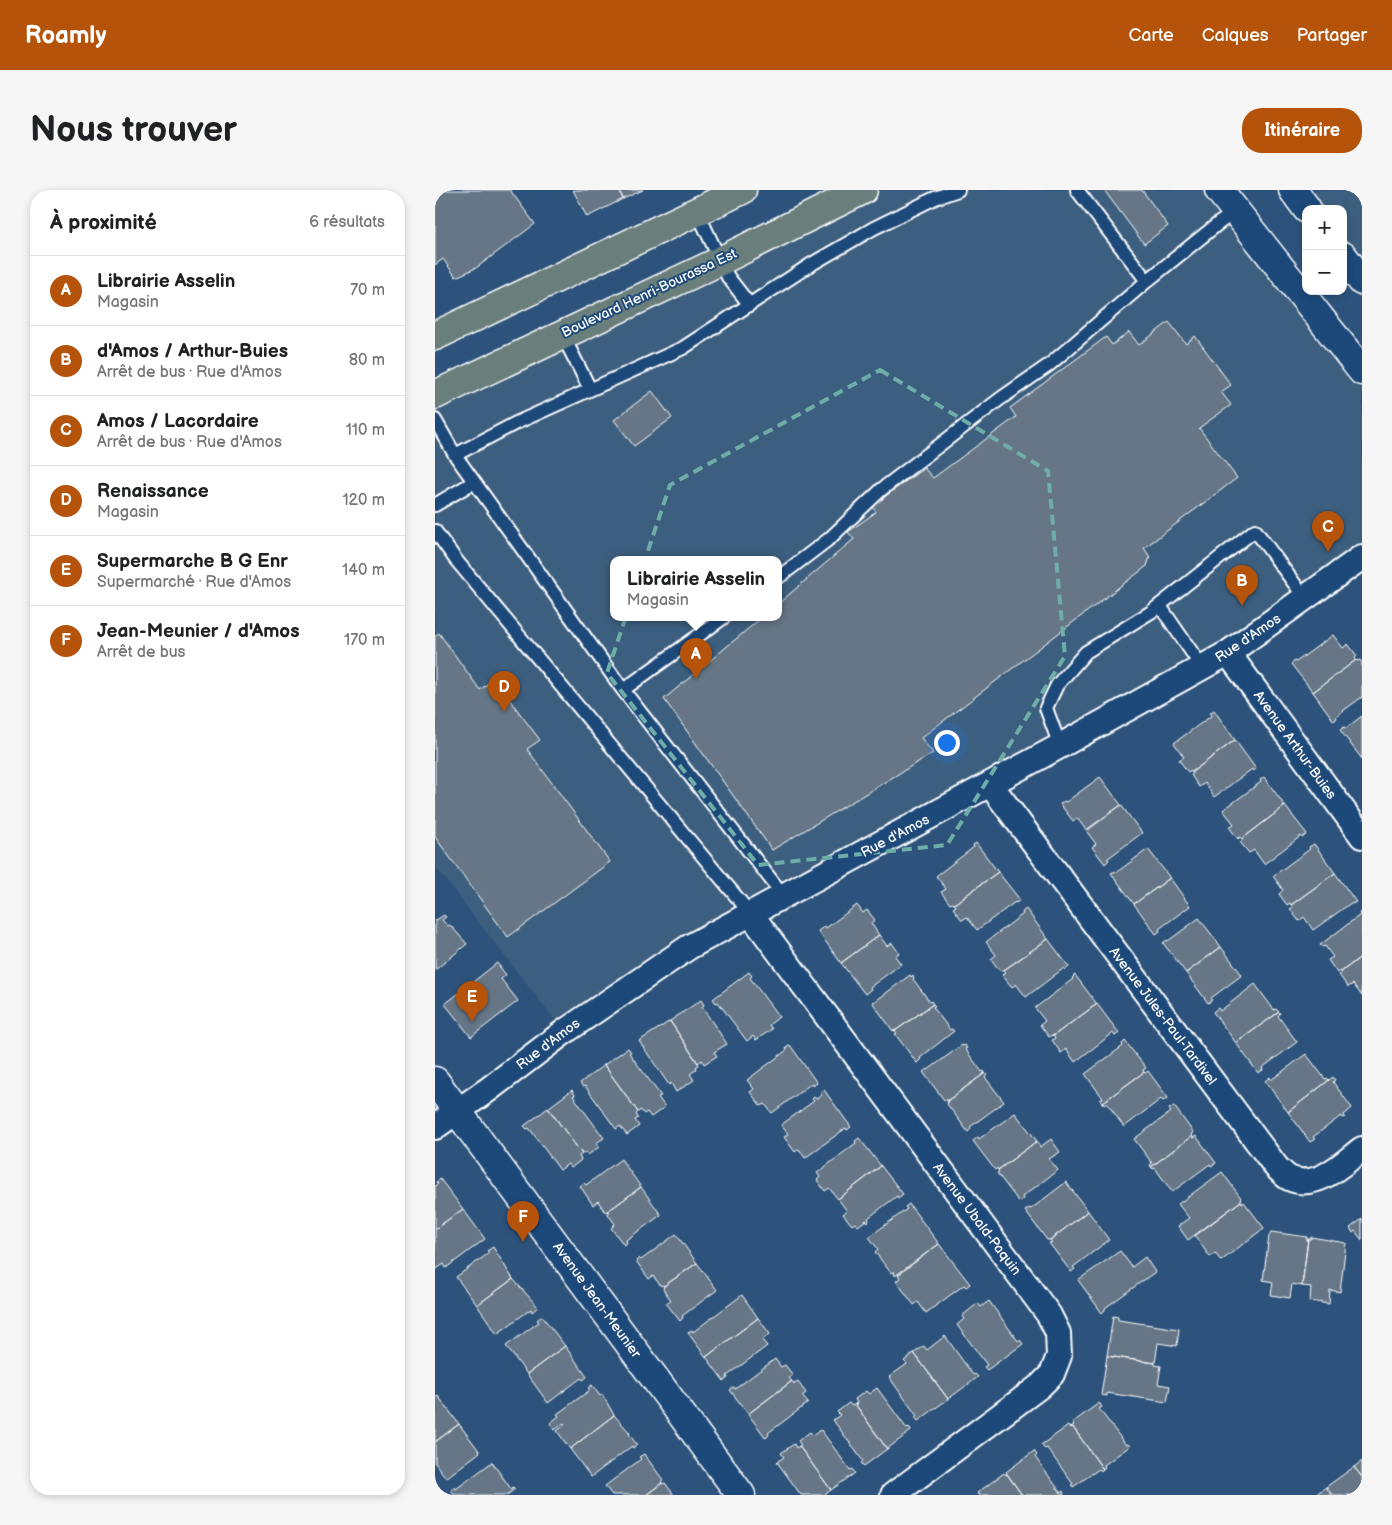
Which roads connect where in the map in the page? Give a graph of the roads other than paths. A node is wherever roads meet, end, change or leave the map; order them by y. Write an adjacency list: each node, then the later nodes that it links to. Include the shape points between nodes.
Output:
1 (742, 190): 8 (main road)
2 (863, 190): 10 (main road, Boulevard Henri-Bourassa Est)
3 (958, 190): 14 (lane, via 874,228)
4 (1077, 190): 12 (lane)
5 (1219, 190): 9 (street)
6 (1293, 190): 7 (street)
7 (1304, 205)
8 (697, 211): 10 (lane); 16 (main road)
9 (1235, 212): 12 (lane); 17 (street)
10 (720, 261): 14 (lane); 15 (main road, Boulevard Henri-Bourassa Est)
11 (1347, 261): 13 (street)
12 (1147, 281): 26 (lane, via 1049,364 882,489 829,539)
13 (1362, 281)
14 (749, 304): 18 (lane, via 683,348)
15 (563, 334): 18 (lane); 19 (main road, Boulevard Henri-Bourassa Est)
16 (435, 336)
17 (1362, 371)
18 (590, 389): 21 (lane)
19 (435, 395)
20 (435, 420): 21 (lane)
21 (455, 455): 22 (lane)
22 (474, 482): 23 (lane); 32 (lane)
23 (435, 505)
24 (435, 531): 37 (lane)
25 (1362, 556): 27 (street, Rue d'Amos)
26 (782, 575)
27 (1305, 598): 28 (lane, via 1255,530); 30 (street, Rue d'Amos)
28 (1160, 606): 31 (lane); 33 (lane, via 1086,652 1057,685 1046,708)
29 (719, 621): 32 (lane)
30 (1229, 653): 31 (street, Rue d'Amos); 35 (street, Avenue Arthur-Buies)
31 (1202, 667): 33 (street, Rue d'Amos)
32 (623, 690): 36 (lane)
33 (1061, 746): 34 (street, Rue d'Amos)
34 (990, 784): 36 (street, Rue d'Amos); 40 (street, Avenue Jules-Paul-Tardivel, via 1277,1168 1288,1178 1303,1182 1319,1179)
35 (1362, 836)
36 (783, 895): 37 (street, Rue d'Amos)
37 (750, 913): 39 (street, Rue d'Amos, via 647,974); 42 (street, Avenue Ubald-Paquin, via 1043,1307 1058,1333 1059,1356 1052,1374 1040,1386)
38 (435, 1081): 39 (street, Avenue Jean-Meunier)
39 (446, 1119): 41 (street, Avenue Jean-Meunier)
40 (1362, 1149)
41 (741, 1495)
42 (893, 1495)

